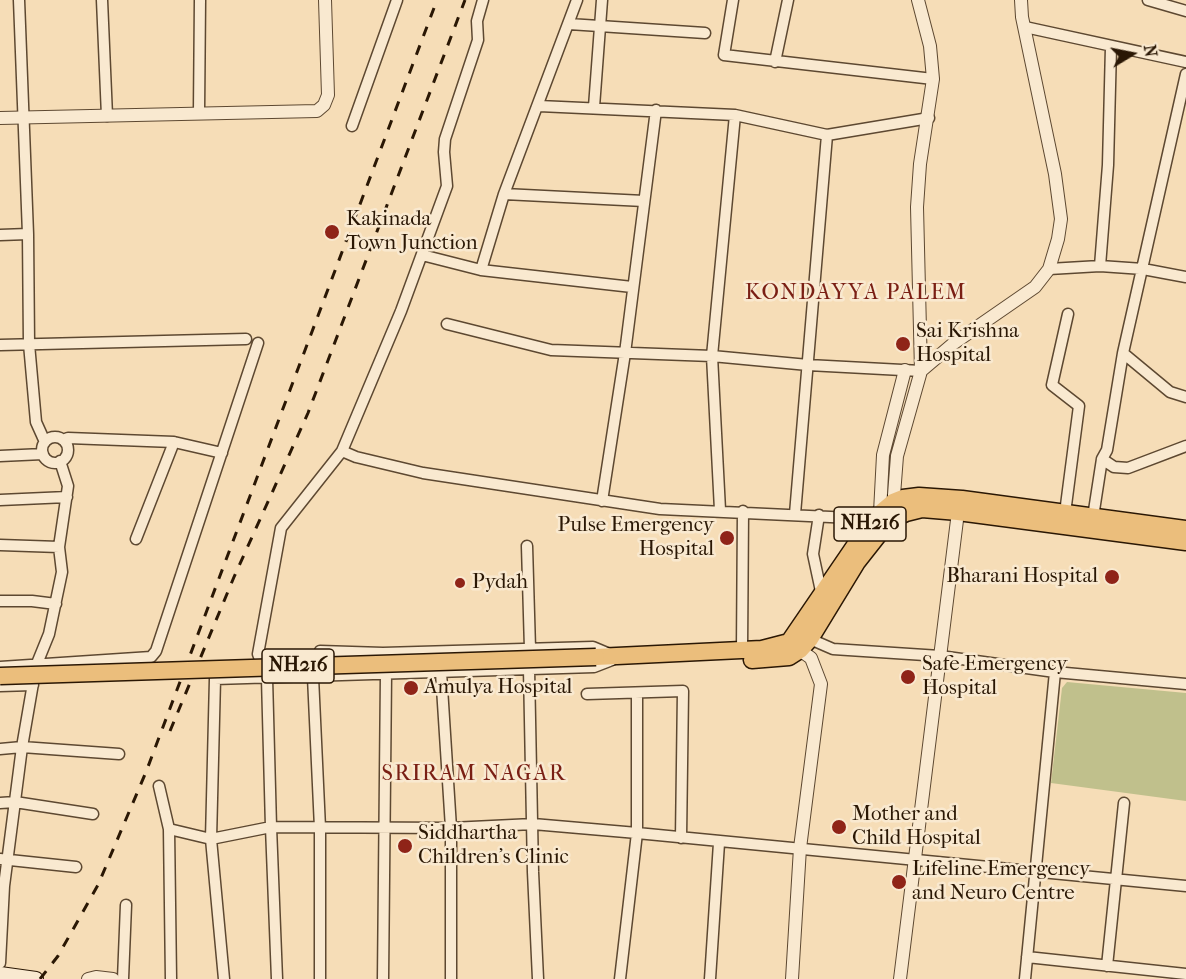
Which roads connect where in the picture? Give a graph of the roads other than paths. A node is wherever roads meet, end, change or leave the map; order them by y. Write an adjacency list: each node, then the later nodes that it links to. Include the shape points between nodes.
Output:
1 (19, 0): 30 (street)
2 (102, 0): 29 (street)
3 (200, 0): 27 (street)
4 (325, 0): 27 (street, via 328,95 324,105 317,111)
5 (397, 0): 33 (street)
6 (483, 0): 39 (street, via 477,21 478,40 445,139 447,186)
7 (577, 0): 15 (street)
8 (602, 0): 17 (street)
9 (733, 0): 20 (street, via 724,55)
10 (788, 0): 20 (street)
11 (918, 0): 22 (street, via 930,46)
12 (1021, 0): 16 (street)
13 (1148, 0): 14 (street)
14 (1186, 11)
15 (569, 24): 17 (street); 24 (street)
16 (1025, 27): 19 (street); 41 (street, via 1061,219)
17 (599, 28): 18 (street); 25 (street)
18 (705, 33)
19 (1111, 47): 21 (street); 40 (street)
20 (775, 62): 22 (street)
21 (1186, 62)
22 (933, 79): 32 (street)
23 (1185, 81): 42 (street)
24 (539, 106): 25 (street); 35 (street)
25 (594, 107): 26 (street)
26 (656, 110): 28 (street); 36 (street)
27 (199, 112): 29 (street)
28 (735, 115): 34 (street); 54 (street)
29 (107, 116): 30 (street)
30 (22, 117): 31 (street); 37 (street)
31 (0, 118)
32 (929, 118): 34 (street); 57 (street, via 916,207)
33 (352, 126)
34 (827, 135): 55 (street)
35 (504, 194): 36 (street); 43 (street)
36 (644, 201): 45 (street)
37 (28, 234): 38 (street); 50 (street)
38 (0, 235)
39 (422, 255): 43 (street); 63 (street)
40 (1100, 266): 41 (street); 42 (street)
41 (1049, 268): 57 (street, via 1035,287)
42 (1143, 269): 44 (street); 53 (street)
43 (481, 270): 45 (street)
44 (1186, 277)
45 (632, 287): 52 (street)
46 (1068, 314): 76 (street, via 1052,385 1078,406)
47 (447, 324): 52 (street, via 550,350)
48 (246, 339): 50 (street)
49 (258, 343): 64 (street)
50 (29, 344): 51 (street); 60 (street, via 36,422)
51 (0, 345)
52 (625, 353): 54 (street); 71 (street)
53 (1123, 353): 58 (street, via 1170,392); 67 (street, via 1107,450)
54 (712, 356): 55 (street); 72 (street)
55 (808, 365): 56 (street); 77 (street)
56 (905, 370): 57 (street); 74 (street, via 883,455)
57 (921, 370): 74 (street)
58 (1186, 397)
59 (63, 440): 60 (street, via 52,437); 61 (street); 68 (street, via 67,452)
60 (45, 442): 65 (street)
61 (174, 442): 64 (street); 81 (street)
62 (1186, 446): 67 (street, via 1128,468 1114,467)
63 (342, 451): 71 (street, via 423,473); 103 (street, via 281,528 258,654)
64 (222, 453): 95 (street, via 152,657)
65 (43, 454): 66 (street); 68 (street, via 48,460)
66 (0, 456)
67 (1102, 459): 79 (street)
68 (60, 461): 69 (street)
69 (68, 497): 70 (street); 84 (street)
70 (0, 500)
71 (602, 501): 72 (street, via 660,509)
72 (720, 510): 73 (street)
73 (742, 511): 77 (street); 91 (street)
74 (885, 512): 75 (highway, NH216); 76 (highway, NH216, via 919,496); 78 (street); 86 (highway, NH216); 89 (highway, NH216, via 857,562)
75 (958, 512): 82 (highway, NH216); 93 (street)
76 (1065, 513): 79 (highway, NH216)
77 (795, 514): 78 (street)
78 (819, 515): 86 (street, via 813,554)
79 (1094, 517): 80 (highway, NH216)
80 (1186, 529)
81 (136, 539)
82 (1186, 542)
83 (0, 545): 84 (street)
84 (59, 546): 88 (street, via 62,572)
85 (527, 546): 90 (street)
86 (822, 596): 89 (highway, NH216)
87 (0, 601): 88 (street)
88 (56, 604): 95 (street)
89 (800, 644): 91 (highway, NH216); 93 (street); 94 (highway, NH216, via 789,657 764,660); 127 (street, via 811,658 820,684)
90 (530, 649): 92 (street); 94 (street, via 593,647 605,650)
91 (742, 650): 94 (highway, NH216)
92 (320, 651)
93 (940, 656): 99 (street); 129 (street)
94 (606, 657): 97 (street, via 594,667); 101 (highway, NH216, bridge)
95 (36, 666): 96 (street); 105 (street)
96 (0, 668)
97 (529, 669): 98 (street); 117 (street)
98 (441, 672): 100 (street); 121 (street)
99 (1055, 672): 104 (street); 131 (street)
100 (386, 674): 102 (street); 120 (street)
101 (0, 676)
102 (313, 677): 103 (street); 119 (street)
103 (267, 678): 118 (street); 125 (street, via 215,679)
104 (1186, 684)
105 (33, 685): 106 (street); 109 (street)
106 (0, 686)
107 (637, 693): 108 (street); 123 (street); 124 (street, via 683,692)
108 (587, 694)
109 (22, 747): 110 (street); 111 (street); 113 (street)
110 (0, 748)
111 (119, 754)
112 (159, 786): 122 (street)
113 (15, 802): 114 (street); 116 (street); 128 (street)
114 (0, 803)
115 (1124, 803): 132 (street)
116 (93, 814)
117 (533, 824): 121 (street); 123 (street); 151 (street)
118 (271, 827): 119 (street); 125 (street); 147 (street)
119 (320, 828): 120 (street); 148 (street)
120 (385, 828): 121 (street); 149 (street)
121 (451, 828): 150 (street)
122 (169, 829): 125 (street); 145 (street)
123 (637, 833): 124 (street); 152 (street)
124 (681, 838): 126 (street)
125 (211, 839): 146 (street)
126 (719, 843): 127 (street); 153 (street)
127 (800, 848): 129 (street); 154 (street)
128 (4, 859): 130 (street); 134 (street)
129 (916, 861): 131 (street); 155 (street)
130 (76, 867)
131 (1034, 871): 132 (street); 136 (street)
132 (1116, 879): 133 (street); 138 (street)
133 (1186, 886)
134 (2, 887): 137 (street)
135 (126, 905): 144 (street)
136 (1027, 957): 138 (street); 156 (street)
137 (0, 963)
138 (1107, 966): 140 (street)
139 (0, 974): 141 (main road)
140 (1186, 975)
141 (36, 979)
142 (88, 979): 143 (street)
143 (112, 979)
144 (123, 979)
145 (171, 979)
146 (224, 979)
147 (277, 979)
148 (320, 979)
149 (383, 979)
150 (451, 979)
151 (538, 979)
152 (620, 979)
153 (710, 979)
154 (792, 979)
155 (900, 979)
156 (1025, 979)

